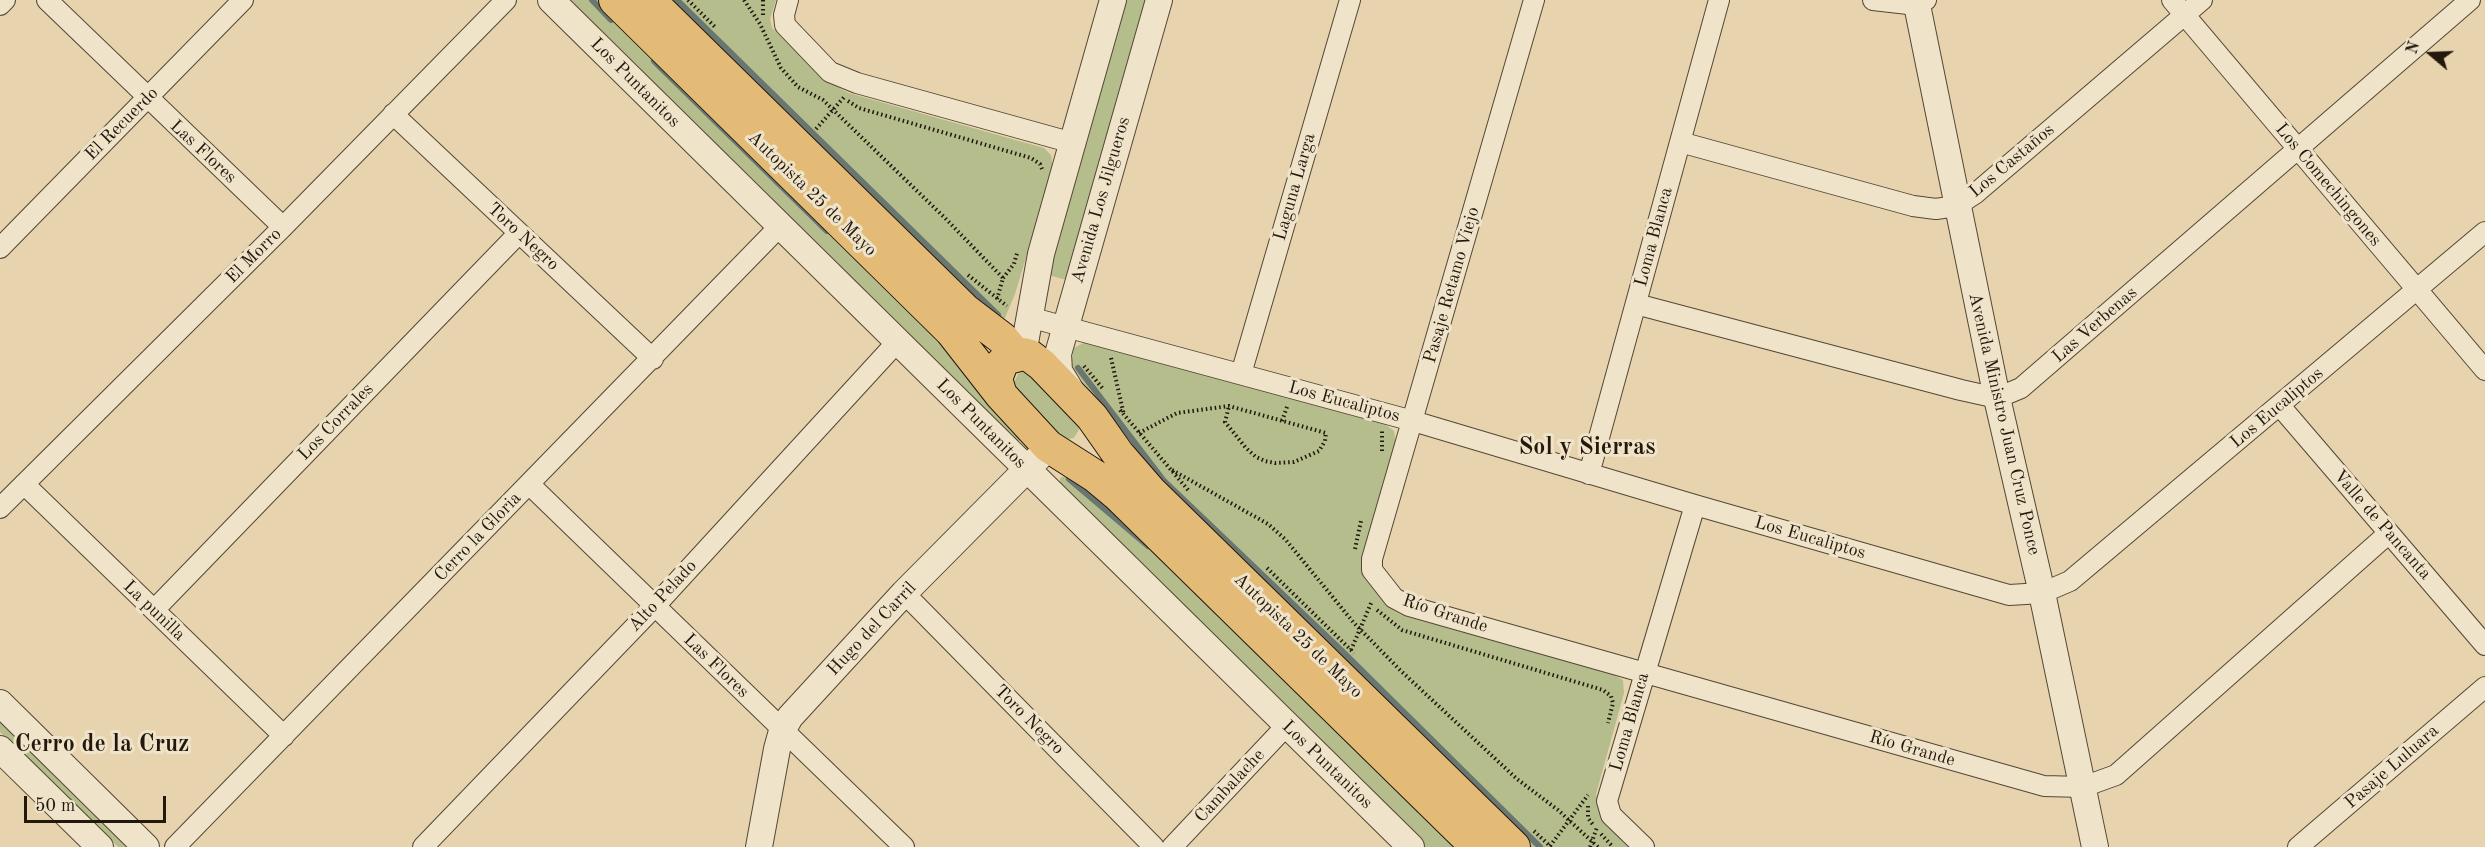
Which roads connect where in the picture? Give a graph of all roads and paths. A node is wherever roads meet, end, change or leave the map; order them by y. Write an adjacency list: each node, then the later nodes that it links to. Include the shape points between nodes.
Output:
1 (5, 0): 20 (street)
2 (47, 0): 25 (street, Las Flores)
3 (243, 0): 25 (street, El Recuerdo)
4 (506, 0): 27 (street, El Morro)
5 (551, 0): 34 (street, Los Puntanitos)
6 (615, 0): 53 (main road, Autopista 25 de Mayo, via 951,331)
7 (649, 0): 48 (main road, Autopista 25 de Mayo, via 964,310)
8 (744, 0): 26 (path, via 781,68 798,87)
9 (763, 0): 22 (path, via 763,18)
10 (788, 0): 24 (street, via 785,25)
11 (1113, 0): 30 (street)
12 (1159, 0): 45 (street, Avenida Los Jilgueros)
13 (1350, 0): 52 (street, Laguna Larga)
14 (1534, 0): 63 (street, Pasaje Retamo Viejo)
15 (1719, 0): 29 (street, Loma Blanca)
16 (1872, 0): 19 (street)
17 (2202, 0): 21 (street, Los Castaños)
18 (2470, 0): 31 (street, Las Verbenas)
19 (1919, 2): 33 (street, Avenida Ministro Juan Cruz Ponce)
20 (0, 5)
21 (2178, 8): 31 (street, Los Comechingones); 33 (street, Los Castaños, via 1976,193)
22 (774, 39)
23 (835, 90): 24 (path)
24 (850, 90): 26 (path); 30 (street); 32 (path, via 859,108 1031,158)
25 (147, 99): 35 (street, Las Flores); 39 (street, El Recuerdo)
26 (833, 110): 28 (path); 40 (path)
27 (393, 114): 35 (street, El Morro); 37 (street, Toro Negro)
28 (816, 129)
29 (1680, 142): 33 (street, Los Castaños, via 1913,206); 43 (street, Loma Blanca)
30 (1073, 143): 44 (street, via 1041,254)
31 (2299, 150): 41 (street, Los Comechingones); 54 (street, Las Verbenas, via 2021,388)
32 (1044, 172)
33 (1956, 206): 54 (street, Avenida Ministro Juan Cruz Ponce)
34 (780, 226): 46 (street, Los Puntanitos); 49 (street, Cerro la Gloria)
35 (283, 227): 71 (street, El Morro)
36 (2485, 232): 41 (street, Los Eucaliptos)
37 (519, 233): 49 (street, Toro Negro); 82 (street, Los Corrales)
38 (1020, 243): 40 (path, via 1014,264)
39 (0, 248)
40 (1003, 278): 42 (path)
41 (2417, 289): 51 (street, Los Comechingones); 60 (street, Los Eucaliptos)
42 (997, 299)
43 (1636, 304): 54 (street); 70 (street, Loma Blanca)
44 (1029, 317): 45 (street, Los Eucaliptos); 48 (street)
45 (1064, 326): 52 (street, Los Eucaliptos); 57 (street, Avenida Los Jilgueros, via 1059,371)
46 (898, 341): 69 (street, Los Puntanitos); 81 (street, Alto Pelado)
47 (1109, 351): 61 (path)
48 (1020, 354): 53 (main road, via 1008,358 998,371); 57 (main road, Autopista 25 de Mayo, via 1030,356)
49 (653, 359): 72 (street, Cerro la Gloria)
50 (1079, 361): 57 (path)
51 (2485, 370)
52 (1241, 374): 63 (street, Los Eucaliptos)
53 (1001, 395): 66 (main road, Autopista 25 de Mayo)
54 (1997, 398): 80 (street, Avenida Ministro Juan Cruz Ponce)
55 (1278, 399): 56 (path)
56 (1289, 402): 58 (path); 62 (path)
57 (1098, 404): 61 (path); 66 (main road, via 1091,442 1084,450 1073,454); 97 (main road, Autopista 25 de Mayo, via 1118,454 1150,492)
58 (1299, 405)
59 (1229, 406): 62 (path); 62 (path, via 1225,422 1246,448 1265,461 1294,462 1319,450 1325,441 1326,433); 65 (path, via 1177,413)
60 (2280, 406): 76 (street, Valle de Pancanta); 80 (street, Los Eucaliptos, via 2070,581)
61 (1124, 416): 65 (path)
62 (1282, 421)
63 (1413, 421): 67 (street, Pasaje Retamo Viejo); 70 (street, Los Eucaliptos)
64 (1382, 428): 67 (path)
65 (1139, 433): 68 (path)
66 (1053, 449): 69 (street, Hugo del Carril); 107 (main road, Autopista 25 de Mayo, via 1119,496)
67 (1405, 450): 78 (street, Pasaje Retamo Viejo, via 1372,559)
68 (1168, 468): 73 (path); 83 (path, via 1268,524)
69 (1027, 469): 79 (street, Hugo del Carril); 90 (street, Los Puntanitos)
70 (1589, 474): 74 (street, Los Eucaliptos)
71 (24, 484): 75 (street, El Morro); 82 (street, La punilla)
72 (529, 484): 81 (street, Las Flores); 92 (street, Cerro la Gloria)
73 (1189, 492)
74 (1695, 505): 80 (street, Los Eucaliptos, via 2009,595); 87 (street, Loma Blanca)
75 (0, 508)
76 (2389, 533): 84 (street, Valle de Pancanta); 94 (street, Río Grande, via 2116,776)
77 (1266, 566): 85 (path)
78 (1376, 575): 83 (path); 87 (street, Río Grande, via 1395,598 1409,606)
79 (904, 593): 91 (street, Hugo del Carril, via 790,717); 104 (street, Toro Negro)
80 (2042, 593): 94 (street, Avenida Ministro Juan Cruz Ponce)
81 (654, 607): 91 (street, Las Flores); 101 (street, Alto Pelado)
82 (154, 610): 92 (street, La punilla)
83 (1360, 629): 85 (path); 96 (path, via 1517,779)
84 (2485, 645)
85 (1351, 650): 86 (path)
86 (1358, 658)
87 (1644, 672): 94 (street, Río Grande, via 2044,786); 95 (street, Loma Blanca)
88 (2485, 687): 112 (street, Pasaje Luluara)
89 (0, 704): 99 (street)
90 (1287, 725): 105 (street, Cambalache); 106 (street, Los Puntanitos)
91 (782, 731): 102 (street, Hugo del Carril); 103 (street, Las Flores)
92 (284, 736): 100 (street, Cerro la Gloria)
93 (0, 749): 98 (street)
94 (2083, 787): 111 (street, Avenida Ministro Juan Cruz Ponce)
95 (1609, 794): 96 (path, via 1596,784); 110 (street, via 1611,815)
96 (1570, 820): 108 (path); 109 (path)
97 (1520, 835): 108 (path)
98 (100, 847)
99 (146, 847)
100 (175, 847)
101 (423, 847)
102 (759, 847)
103 (904, 847)
104 (1154, 847)
105 (1172, 847)
106 (1411, 847)
107 (1477, 847)
108 (1550, 847)
109 (1598, 847)
110 (1644, 847)
111 (2095, 847)
112 (2298, 847)

